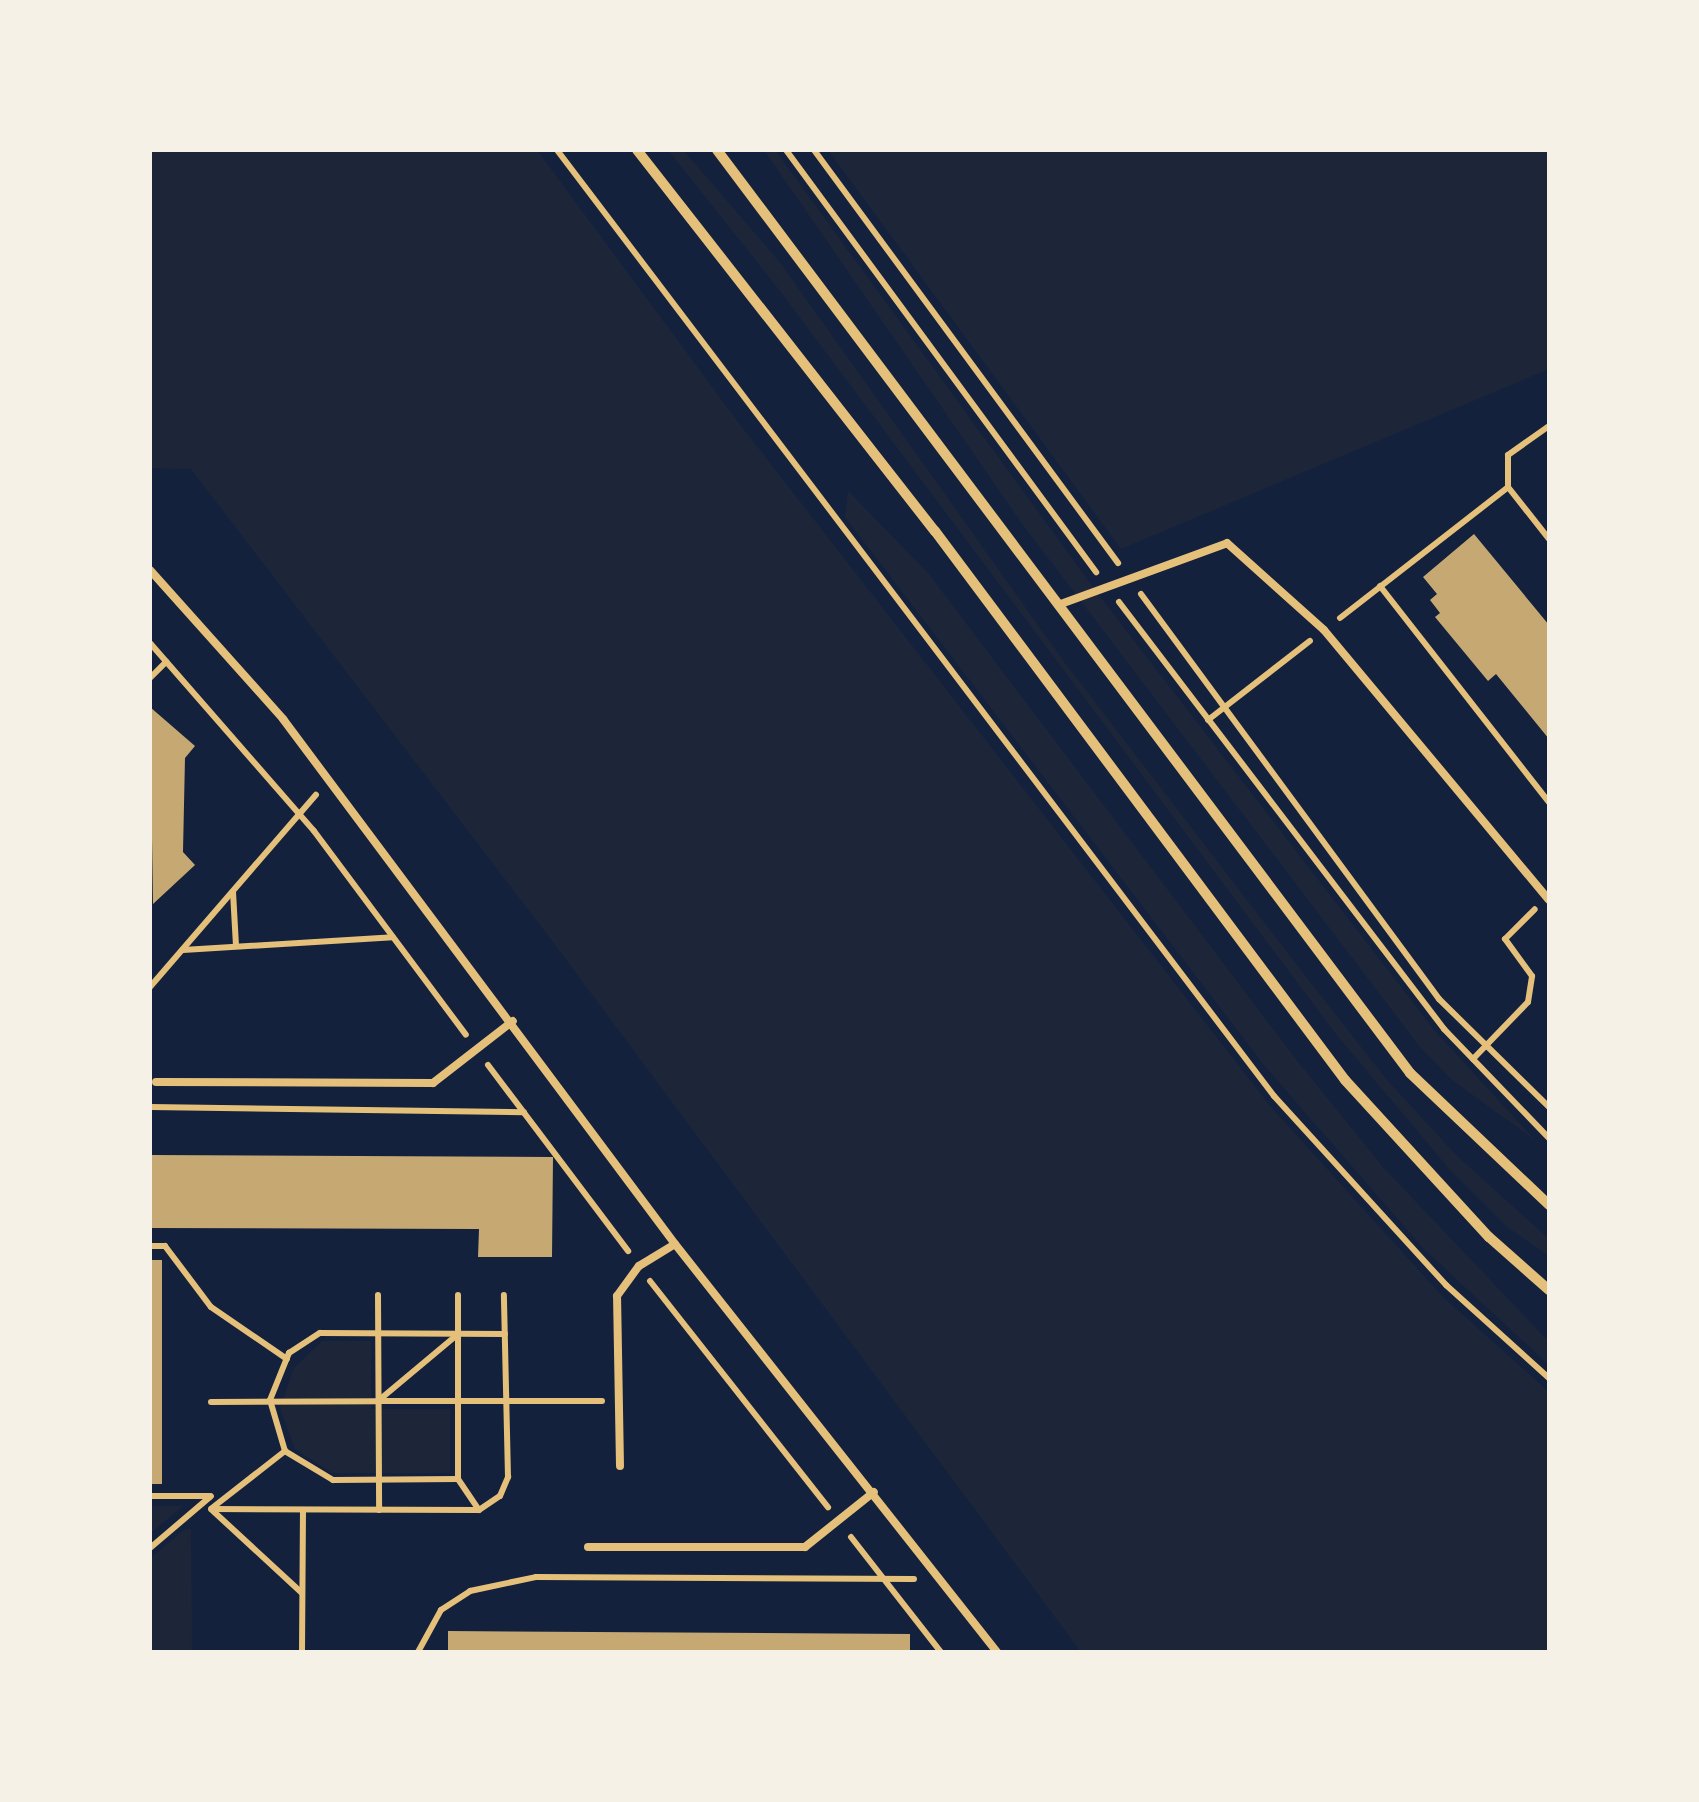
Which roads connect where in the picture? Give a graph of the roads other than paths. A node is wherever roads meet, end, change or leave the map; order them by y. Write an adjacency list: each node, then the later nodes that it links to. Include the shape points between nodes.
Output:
1 (637, 150): 10 (street, via 935,531 1345,1080 1488,1238)
2 (717, 150): 4 (street)
3 (150, 570): 6 (lane, via 283,718)
4 (1058, 605): 5 (lane, via 1226,543 1324,630); 8 (street, via 1410,1073)
5 (1548, 899)
6 (513, 1021): 7 (lane, via 433,1083); 9 (lane)
7 (156, 1082)
8 (1549, 1204)
9 (675, 1244): 11 (lane, via 639,1266 616,1296); 12 (lane)
10 (1549, 1290)
11 (620, 1466)
12 (874, 1492): 13 (lane, via 805,1547); 14 (lane)
13 (588, 1546)
14 (996, 1652)

